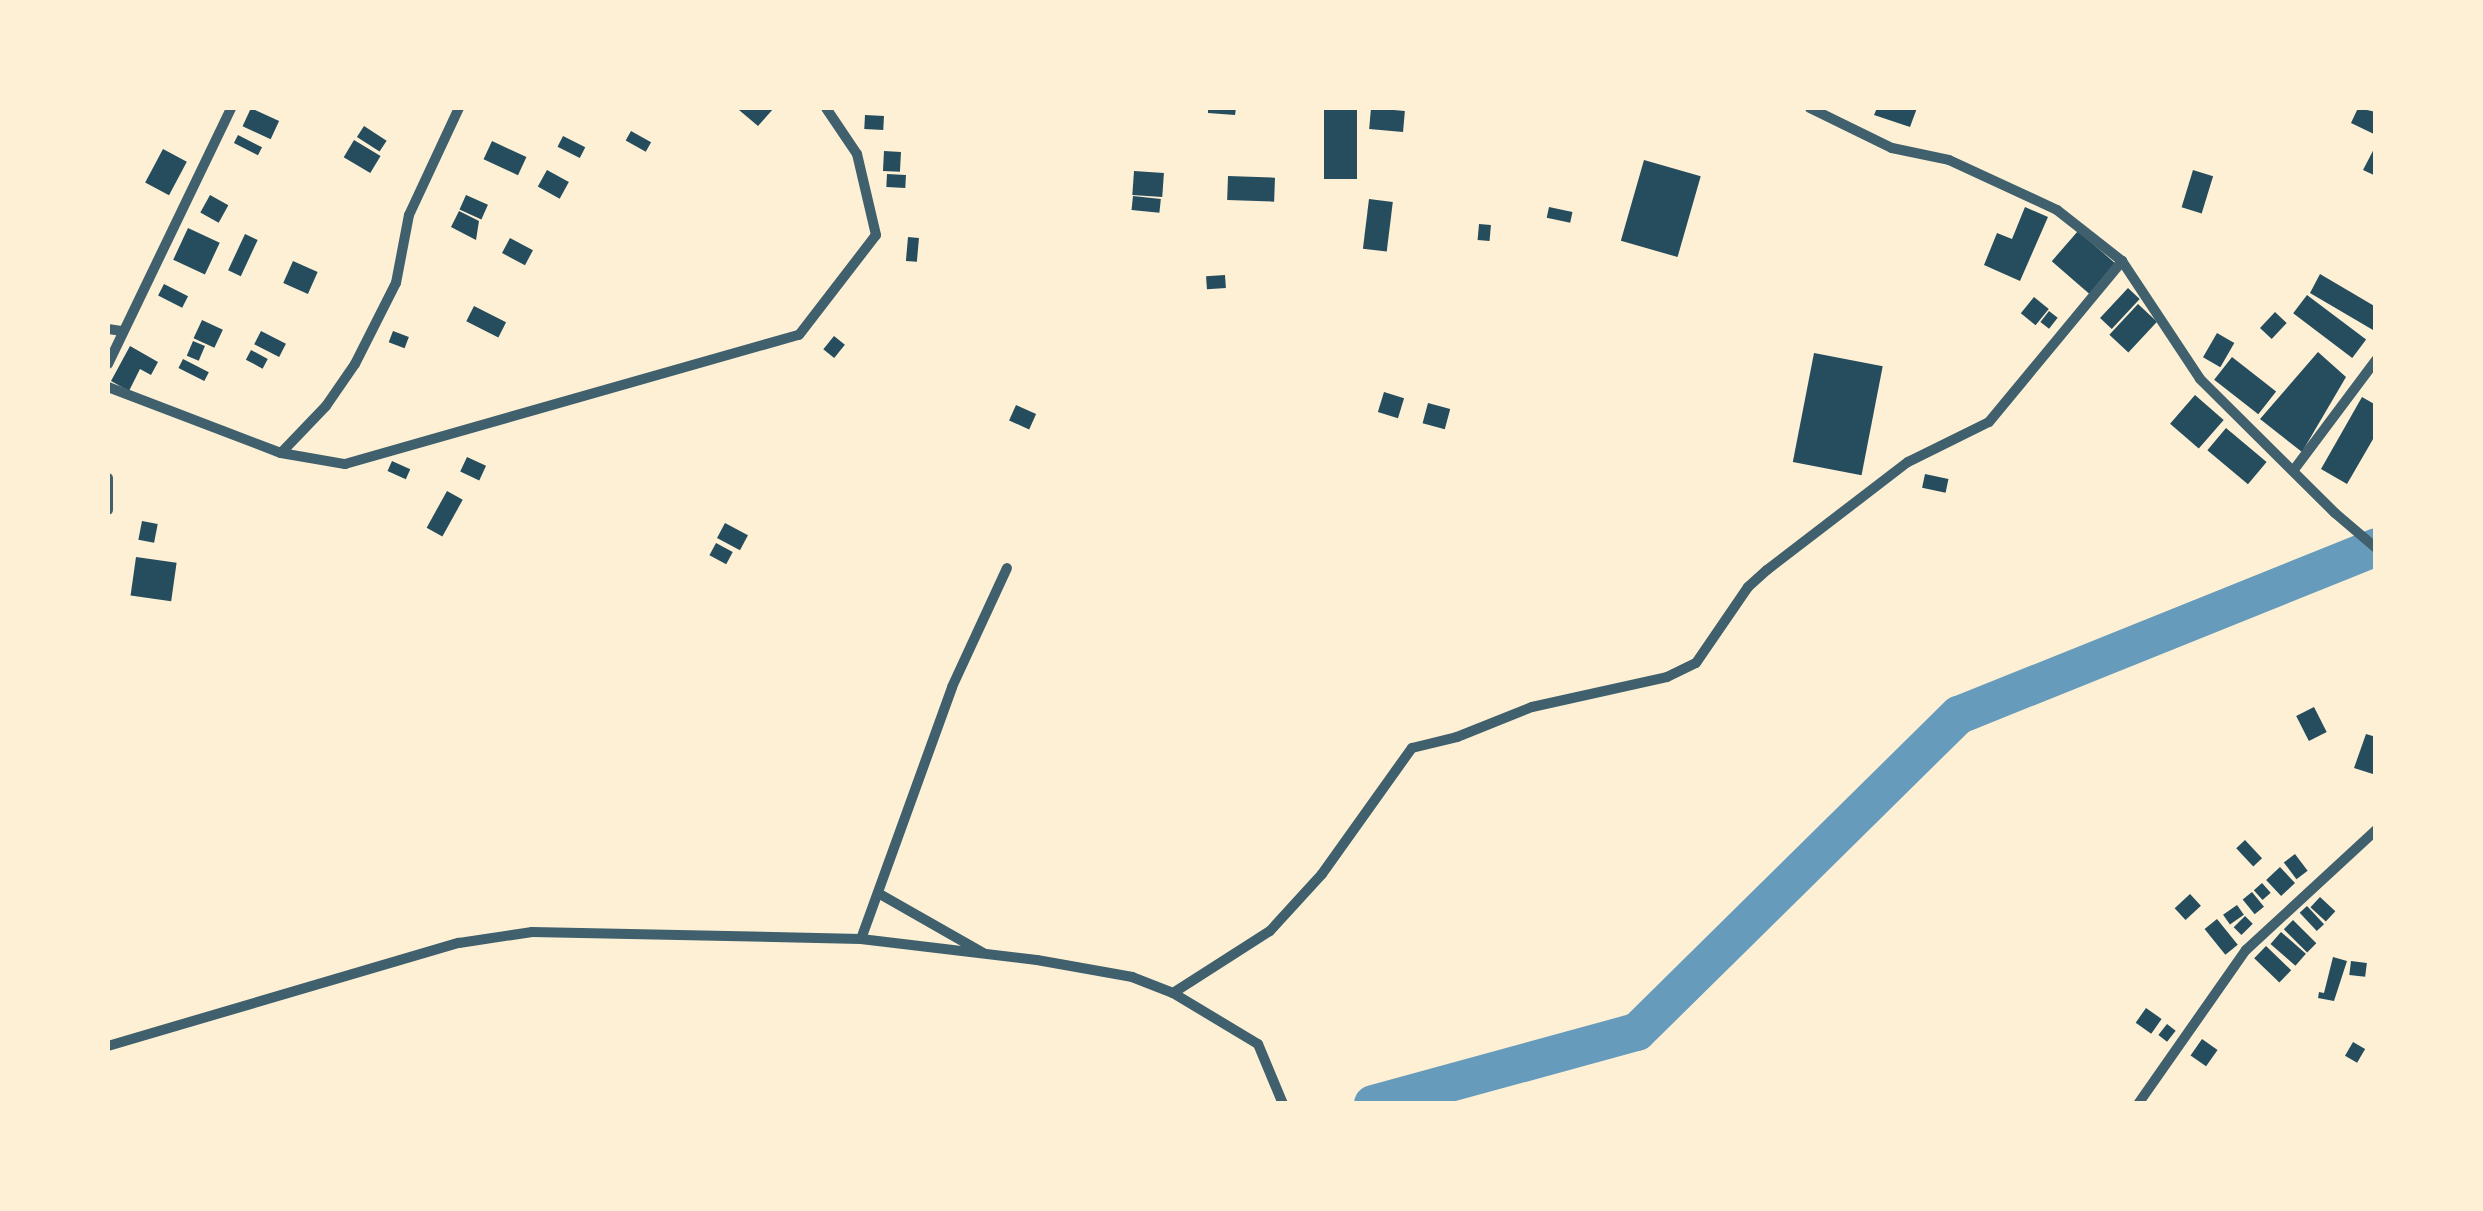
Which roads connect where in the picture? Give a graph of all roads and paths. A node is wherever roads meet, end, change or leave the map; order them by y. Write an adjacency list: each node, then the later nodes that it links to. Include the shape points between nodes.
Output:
1 (232, 108): 7 (street)
2 (459, 108): 11 (street, via 409,215 396,283 364,348 326,406)
3 (826, 108): 11 (street, via 857,154 876,235 798,336 345,464)
4 (1810, 108): 5 (street, via 1892,148 1948,160 2057,210)
5 (2122, 261): 12 (street, via 2200,379); 21 (street, via 1988,422 1908,462 1767,570 1696,663 1668,677 1532,708 1412,748 1322,874 1270,932)
6 (108, 329): 7 (street)
7 (123, 332): 9 (street)
8 (2376, 360): 12 (street)
9 (108, 364)
10 (108, 388): 11 (street)
11 (281, 453)
12 (2293, 471): 15 (street)
13 (108, 478): 14 (street)
14 (108, 510)
15 (2376, 548)
16 (1007, 568): 18 (street, via 952,687)
17 (2376, 830): 24 (street, via 2246,950)
18 (878, 893): 19 (street); 20 (street)
19 (861, 939): 20 (street); 22 (street, via 532,932 460,943)
20 (988, 956): 21 (street, via 1132,977)
21 (1173, 993): 23 (street, via 1258,1044)
22 (108, 1046)
23 (1284, 1104)
24 (2138, 1104)

